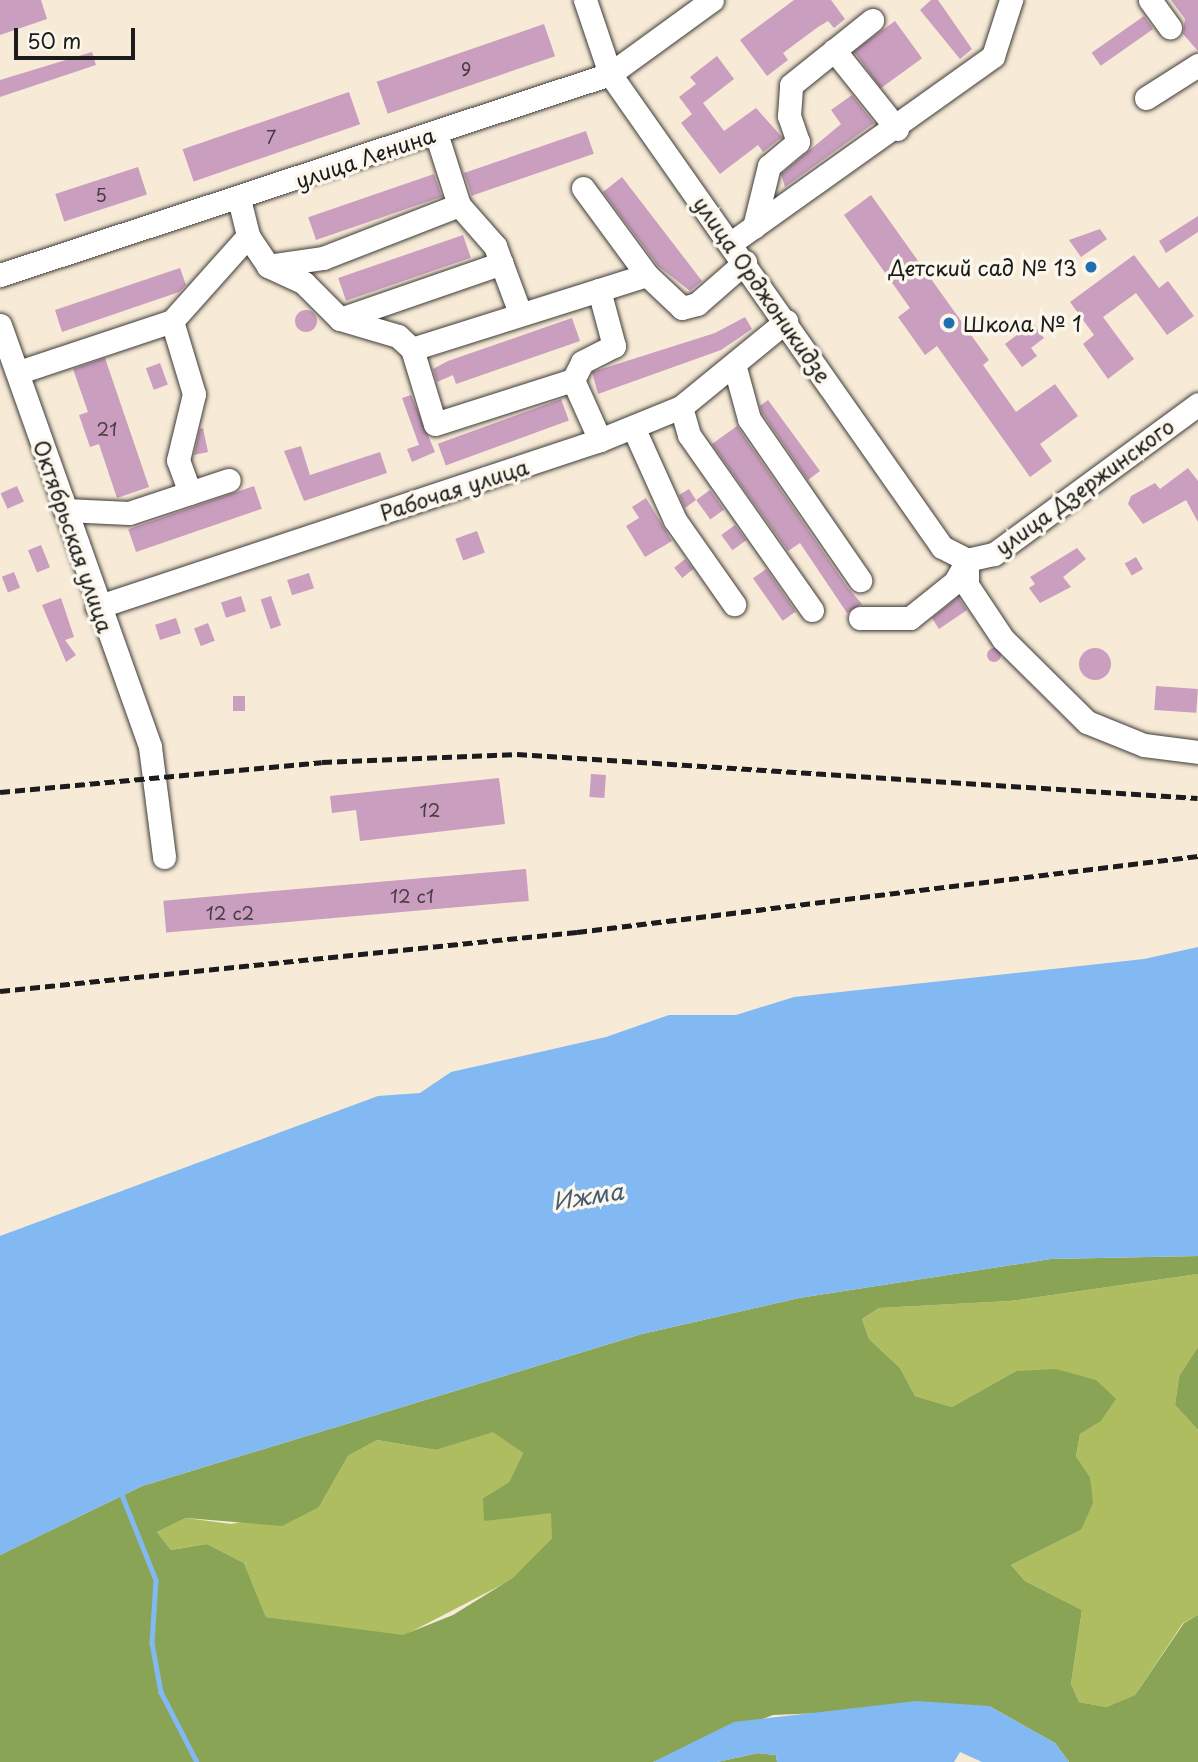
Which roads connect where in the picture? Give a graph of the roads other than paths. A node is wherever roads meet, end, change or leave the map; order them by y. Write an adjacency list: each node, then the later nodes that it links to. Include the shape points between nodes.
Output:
1 (586, 0): 9 (street, улица Орджоникидзе)
2 (712, 0): 9 (street, улица Ленина)
3 (1011, 0): 11 (street, via 993,56)
4 (1150, 0): 6 (street)
5 (872, 20): 7 (street)
6 (1170, 28)
7 (834, 50): 11 (street); 16 (street, via 791,85 789,116 798,142 769,166)
8 (1198, 65): 10 (street)
9 (610, 74): 12 (street, улица Ленина); 18 (street, улица Орджоникидзе)
10 (1146, 98)
11 (897, 129): 16 (street)
12 (436, 133): 14 (street, улица Ленина); 15 (street)
13 (583, 188): 23 (street)
14 (239, 199): 17 (street); 22 (street, улица Ленина)
15 (459, 205): 20 (street, via 481,224); 21 (street, via 323,258)
16 (754, 227): 18 (street)
17 (248, 236): 21 (street); 27 (street)
18 (731, 243): 19 (street, улица Орджоникидзе)
19 (745, 262): 23 (street, via 697,304 682,308); 28 (street, улица Орджоникидзе)
20 (502, 263): 25 (street); 26 (street)
21 (268, 266): 26 (street, via 303,283)
22 (0, 275)
23 (647, 275): 24 (street)
24 (599, 290): 25 (street); 33 (street, via 614,346 582,362)
25 (520, 313): 30 (street)
26 (340, 319): 30 (street, via 397,336)
27 (172, 320): 32 (street); 39 (street, via 194,394 178,460)
28 (786, 321): 31 (street, Рабочая улица); 41 (street, улица Орджоникидзе, via 942,547)
29 (0, 325): 32 (street, Октябрьская улица)
30 (412, 349): 33 (street, via 435,424)
31 (733, 364): 35 (street, Рабочая улица); 42 (street, via 750,419)
32 (19, 372): 40 (street, Октябрьская улица)
33 (573, 380): 37 (street)
34 (1198, 404): 41 (street, улица Дзержинского, via 994,554)
35 (681, 407): 36 (street, Рабочая улица); 45 (street, via 689,435)
36 (633, 427): 37 (street, Рабочая улица); 43 (street, via 675,520)
37 (600, 440): 44 (street, Рабочая улица)
38 (229, 480): 39 (street)
39 (190, 493): 40 (street, via 130,513)
40 (65, 510): 44 (street, Октябрьская улица)
41 (967, 560): 46 (street, via 955,582 910,618); 47 (street, via 968,585 1003,639 1087,722 1144,745)
42 (860, 580)
43 (734, 604)
44 (97, 607): 48 (street, Октябрьская улица, via 150,747)
45 (811, 610)
46 (860, 618)
47 (1198, 752)
48 (164, 857)

